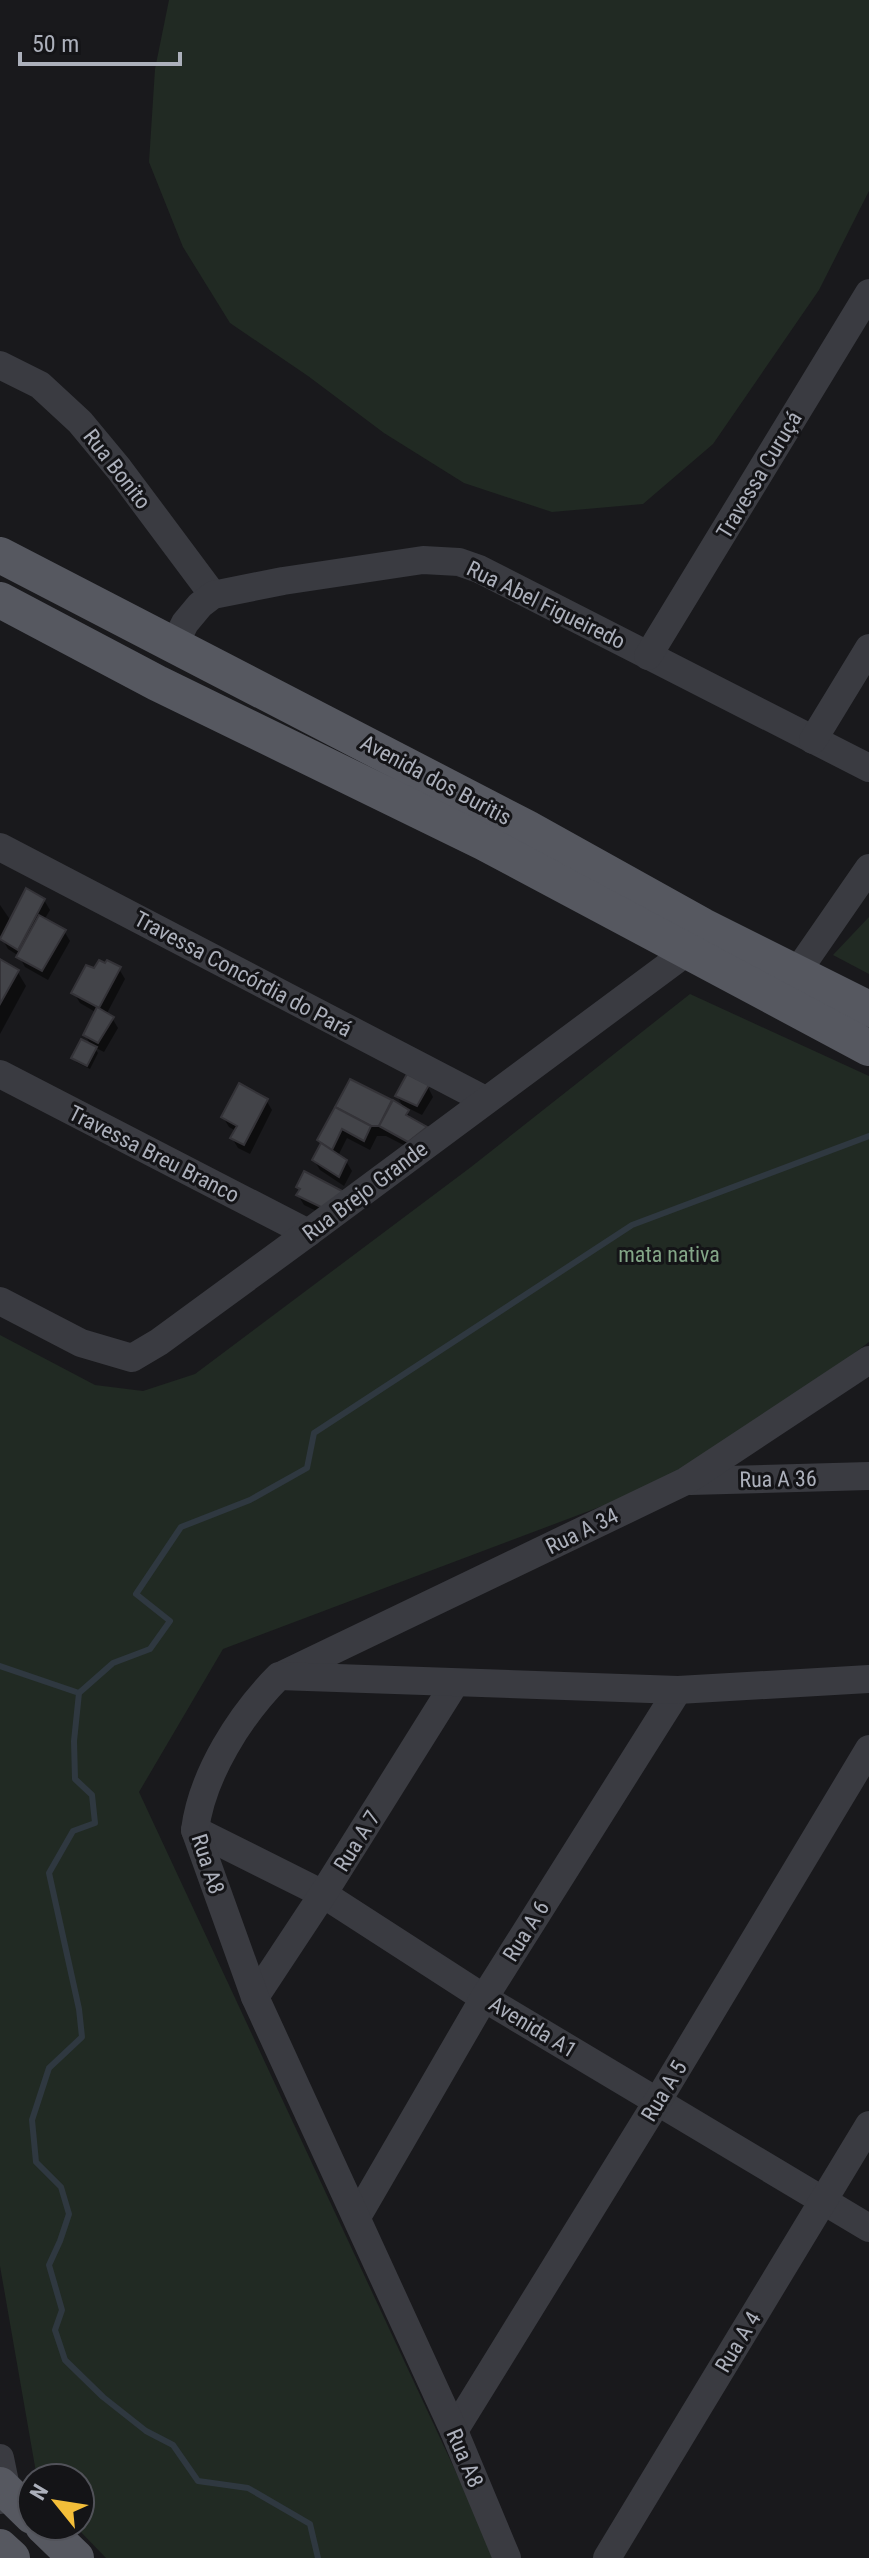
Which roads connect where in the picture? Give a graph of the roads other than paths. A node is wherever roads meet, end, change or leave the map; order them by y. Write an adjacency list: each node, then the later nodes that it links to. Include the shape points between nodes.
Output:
1 (869, 293): 8 (street, Travessa Curuçá)
2 (0, 365): 4 (street, Rua Bonito, via 40,385 80,422)
3 (0, 555): 6 (main road, Avenida dos Buritis)
4 (213, 595): 6 (street, via 185,623); 8 (street, Rua Abel Figueiredo, via 423,560 459,562)
5 (0, 600): 13 (main road, Avenida dos Buritis, via 485,843)
6 (174, 645): 13 (main road, Avenida dos Buritis, via 527,828)
7 (869, 648): 9 (street)
8 (648, 656): 9 (street, Rua Abel Figueiredo)
9 (813, 740): 10 (street, Rua Abel Figueiredo)
10 (869, 768)
11 (0, 847): 18 (street, Travessa Concórdia do Pará)
12 (869, 868): 14 (street)
13 (696, 938): 14 (main road, Avenida dos Buritis); 18 (street, Rua Brejo Grande)
14 (789, 986): 15 (main road, Avenida dos Buritis); 16 (main road, Avenida dos Buritis)
15 (869, 1009)
16 (869, 1048)
17 (0, 1074): 19 (street, Travessa Breu Branco)
18 (485, 1100): 19 (street, Rua Brejo Grande)
19 (308, 1233): 20 (street, Rua Brejo Grande, via 132,1358 81,1343)
20 (0, 1301)
21 (869, 1360): 23 (street, Rua A 34)
22 (869, 1476): 23 (street, Rua A 36)
23 (686, 1481): 24 (street, Rua A 34)
24 (279, 1676): 26 (street); 29 (street, Rua A8, via 260,1695 209,1778)
25 (869, 1679): 27 (street)
26 (455, 1683): 27 (street); 30 (street, Rua A 7)
27 (678, 1690): 32 (street, Rua A 6)
28 (869, 1749): 33 (street, Rua A 5)
29 (195, 1830): 30 (street, Avenida A1); 31 (street, Rua A8)
30 (323, 1894): 31 (street, Rua A 7); 32 (street, Avenida A1)
31 (255, 1997): 36 (street, Rua A8)
32 (484, 1998): 33 (street, Avenida A1); 36 (street, Rua A 6)
33 (657, 2102): 35 (street, Avenida A1); 38 (street, Rua A 5)
34 (869, 2125): 35 (street, Rua A 4)
35 (824, 2200): 37 (street, Avenida A1); 44 (street, Rua A 4)
36 (357, 2217): 38 (street, Rua A8)
37 (869, 2228)
38 (454, 2431): 43 (street, Rua A8)
39 (60, 2542): 42 (main road)
40 (0, 2547): 41 (main road)
41 (12, 2558)
42 (76, 2558)
43 (507, 2558)
44 (607, 2558)

